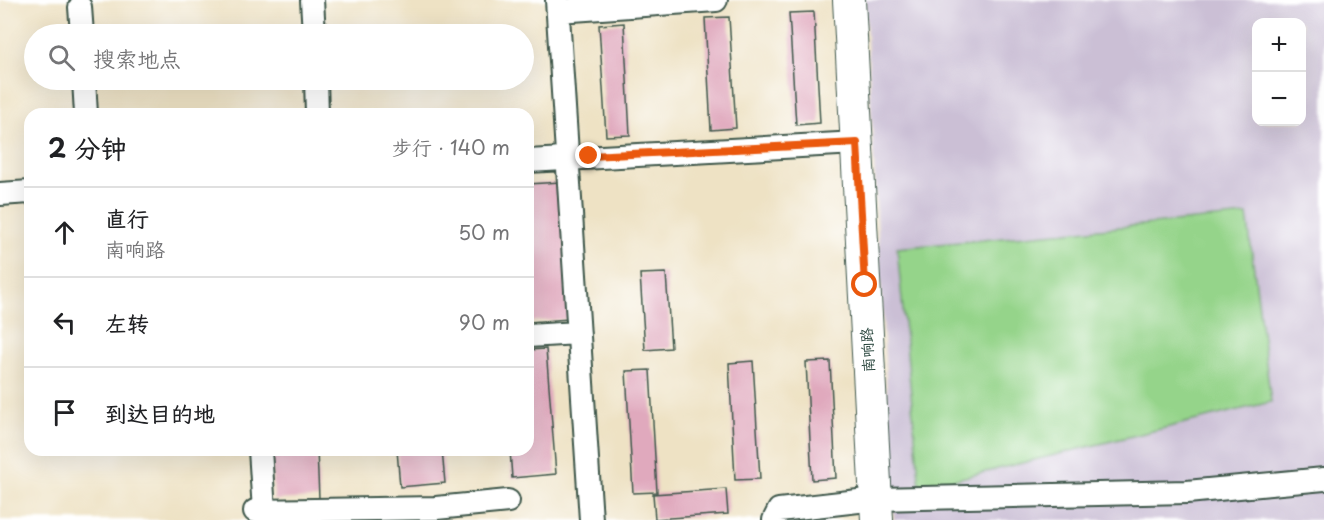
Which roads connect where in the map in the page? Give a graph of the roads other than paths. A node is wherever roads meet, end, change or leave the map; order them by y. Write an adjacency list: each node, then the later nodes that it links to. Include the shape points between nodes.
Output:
1 (312, 0): 7 (street)
2 (716, 0): 4 (street)
3 (849, 0): 12 (street, 南响路)
4 (557, 5): 13 (street)
5 (80, 7): 6 (street)
6 (81, 24)
7 (313, 24)
8 (85, 90): 10 (street)
9 (316, 90): 11 (street)
10 (86, 108)
11 (317, 108)
12 (857, 143): 13 (street); 22 (street, 南响路)
13 (567, 157): 14 (street); 17 (street)
14 (534, 160)
15 (24, 192): 16 (street)
16 (0, 194)
17 (578, 333): 18 (street); 23 (street)
18 (534, 336)
19 (260, 456): 21 (street, via 260,511 436,508)
20 (1324, 479): 22 (street, via 1187,492)
21 (508, 501)
22 (876, 509): 24 (street, via 779,510)
23 (591, 520)
24 (774, 520)

